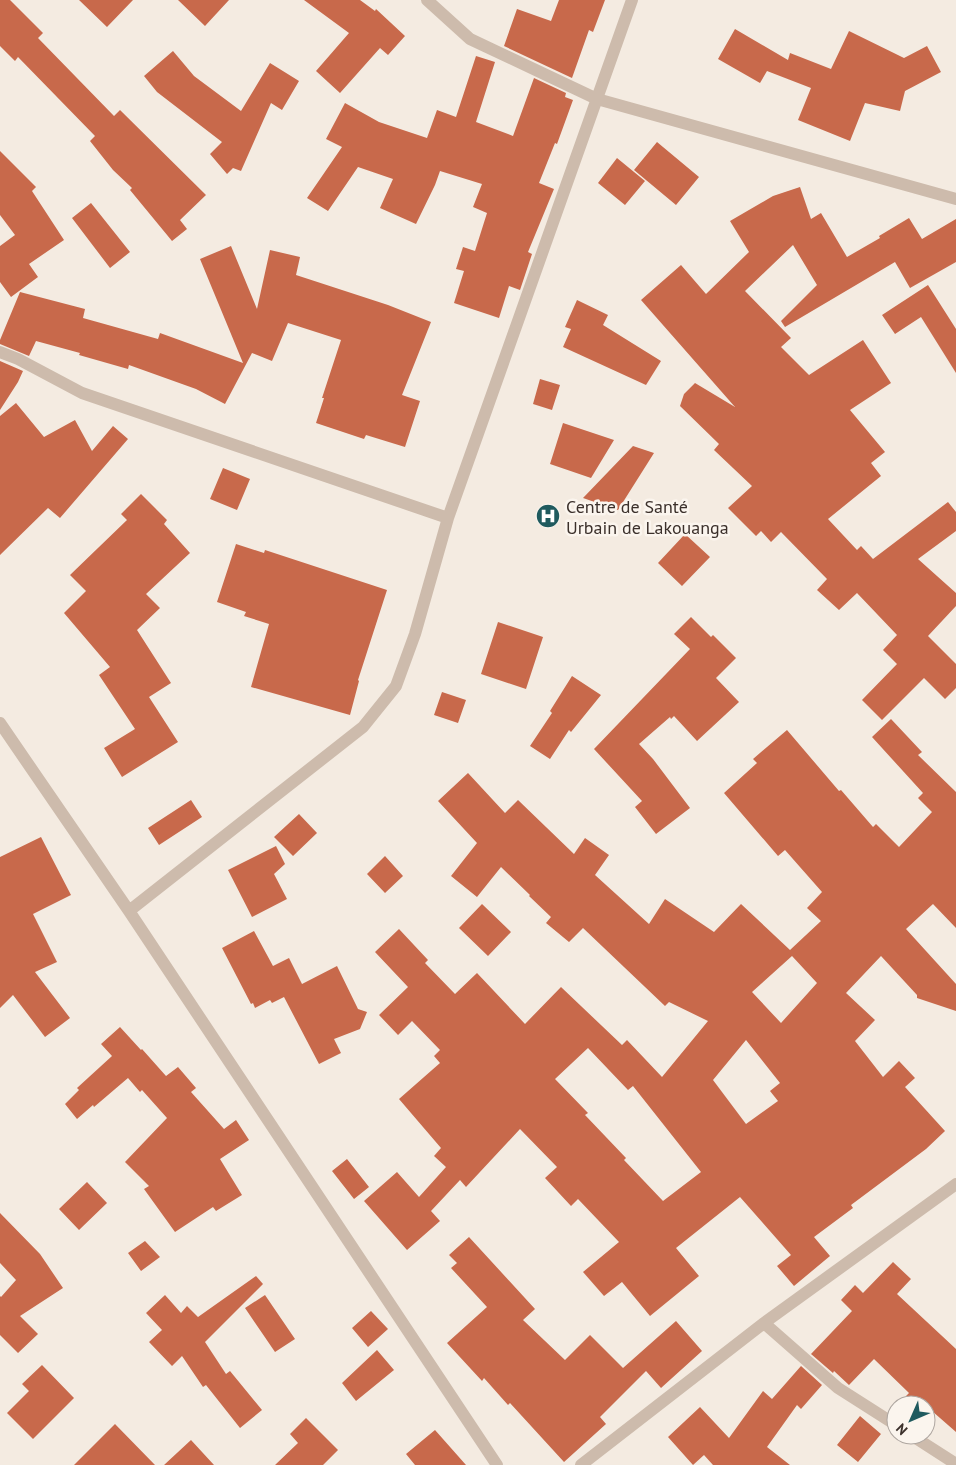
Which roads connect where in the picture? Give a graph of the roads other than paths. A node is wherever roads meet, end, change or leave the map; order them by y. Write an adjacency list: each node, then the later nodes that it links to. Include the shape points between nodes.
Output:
1 (427, 0): 3 (street, via 470,39)
2 (632, 0): 3 (street)
3 (597, 99): 4 (street); 6 (street)
4 (956, 200)
5 (0, 352): 6 (street, via 82,393)
6 (448, 518): 8 (street, via 415,634 396,686 363,726)
7 (0, 723): 8 (street)
8 (129, 911): 14 (street)
9 (956, 1184): 10 (street)
10 (764, 1323): 11 (street, via 838,1388); 15 (street)
11 (886, 1419)
12 (927, 1445): 13 (street)
13 (956, 1464)
14 (497, 1465)
15 (581, 1465)

